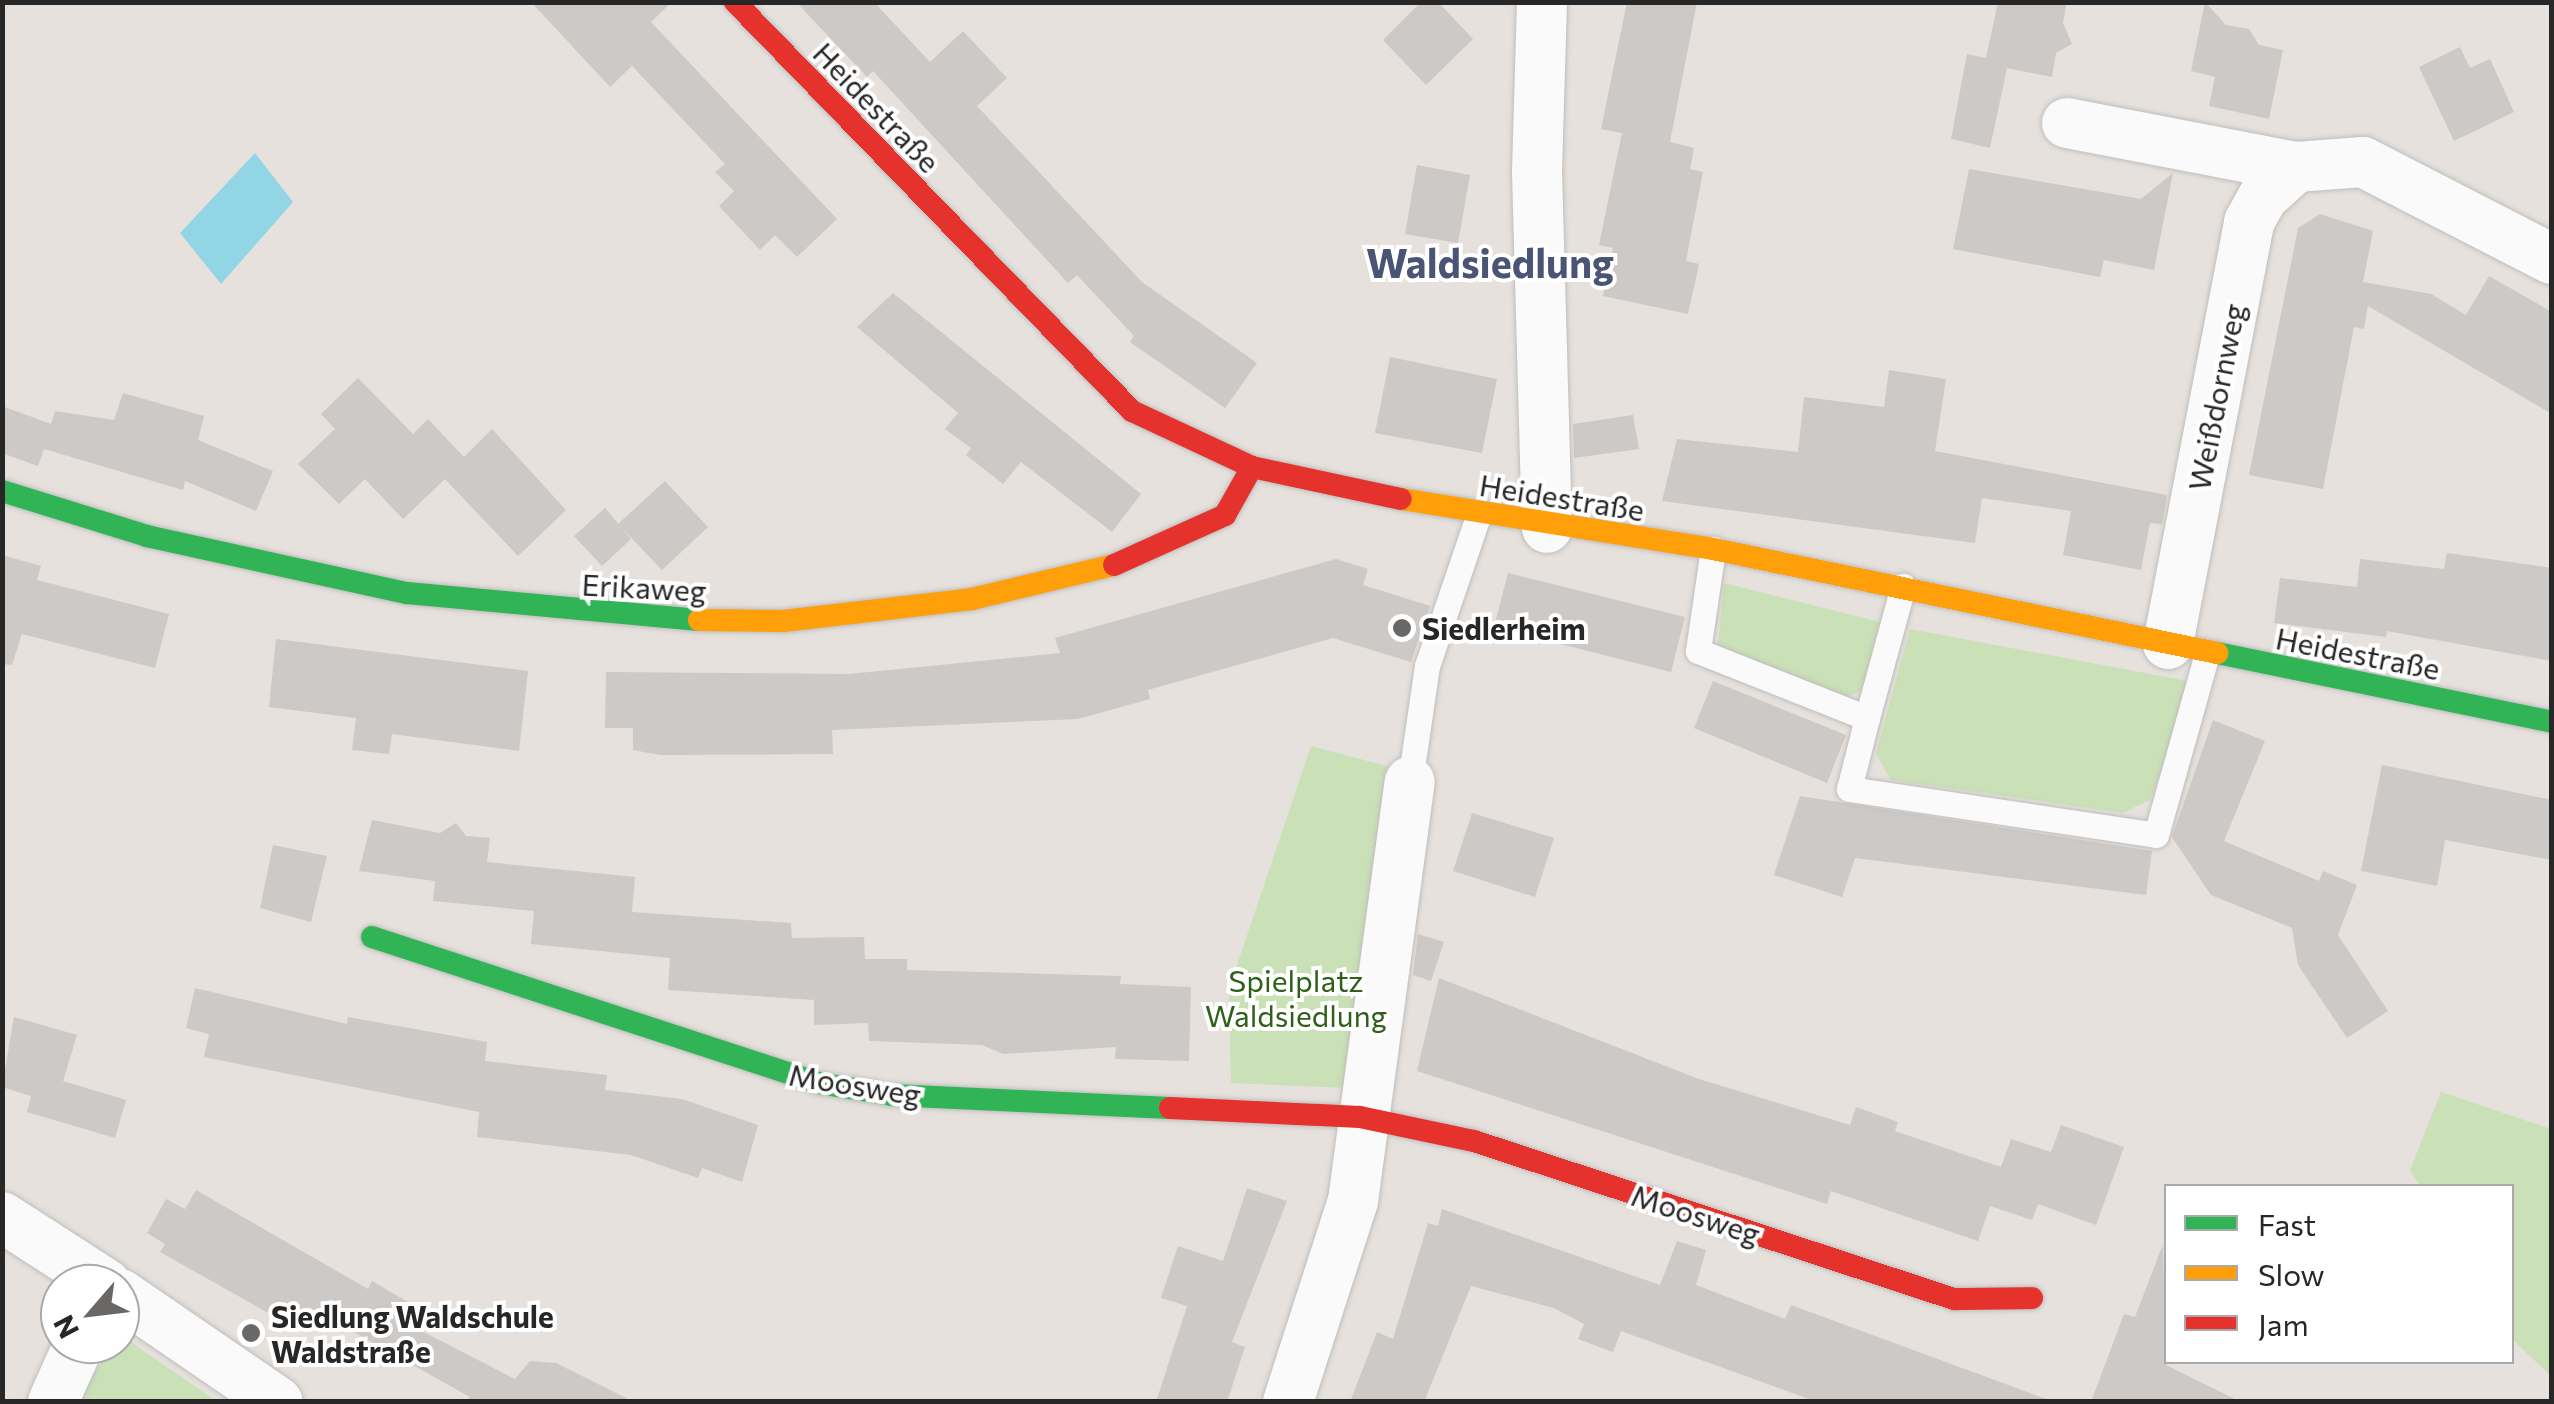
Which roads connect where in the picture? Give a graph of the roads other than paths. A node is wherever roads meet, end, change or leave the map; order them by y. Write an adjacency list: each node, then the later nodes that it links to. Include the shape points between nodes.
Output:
1 (735, 2): 6 (street, Heidestraße, via 1132,411)
2 (1542, 9): 9 (street, via 1536,172)
3 (2067, 123): 4 (street)
4 (2296, 168): 5 (street, via 2340,160 2397,174); 12 (street, Weißdornweg, via 2249,222)
5 (2552, 259)
6 (1252, 467): 7 (street, Erikaweg, via 1226,515 1131,561 972,599 783,620 650,620 407,593 148,536); 8 (street, Heidestraße)
7 (2, 492)
8 (1478, 516): 9 (street, Heidestraße); 15 (lane, via 1427,666)
9 (1547, 528): 10 (street, Heidestraße)
10 (1714, 549): 11 (street, Heidestraße); 13 (lane, via 1698,651)
11 (1902, 586): 12 (street, Heidestraße); 13 (lane)
12 (2188, 649): 13 (lane, via 2156,834 1849,789); 14 (street, Heidestraße)
13 (1867, 718)
14 (2552, 722)
15 (1410, 782): 17 (street)
16 (372, 937): 17 (street, Moosweg, via 818,1083 892,1094)
17 (1360, 1117): 20 (street, Moosweg, via 1474,1140 1954,1299); 25 (street, via 1353,1201)
18 (2, 1218): 19 (street)
19 (74, 1264)
20 (2032, 1298)
21 (140, 1308): 24 (street)
22 (70, 1364): 23 (street)
23 (53, 1402)
24 (278, 1402)
25 (1288, 1402)

